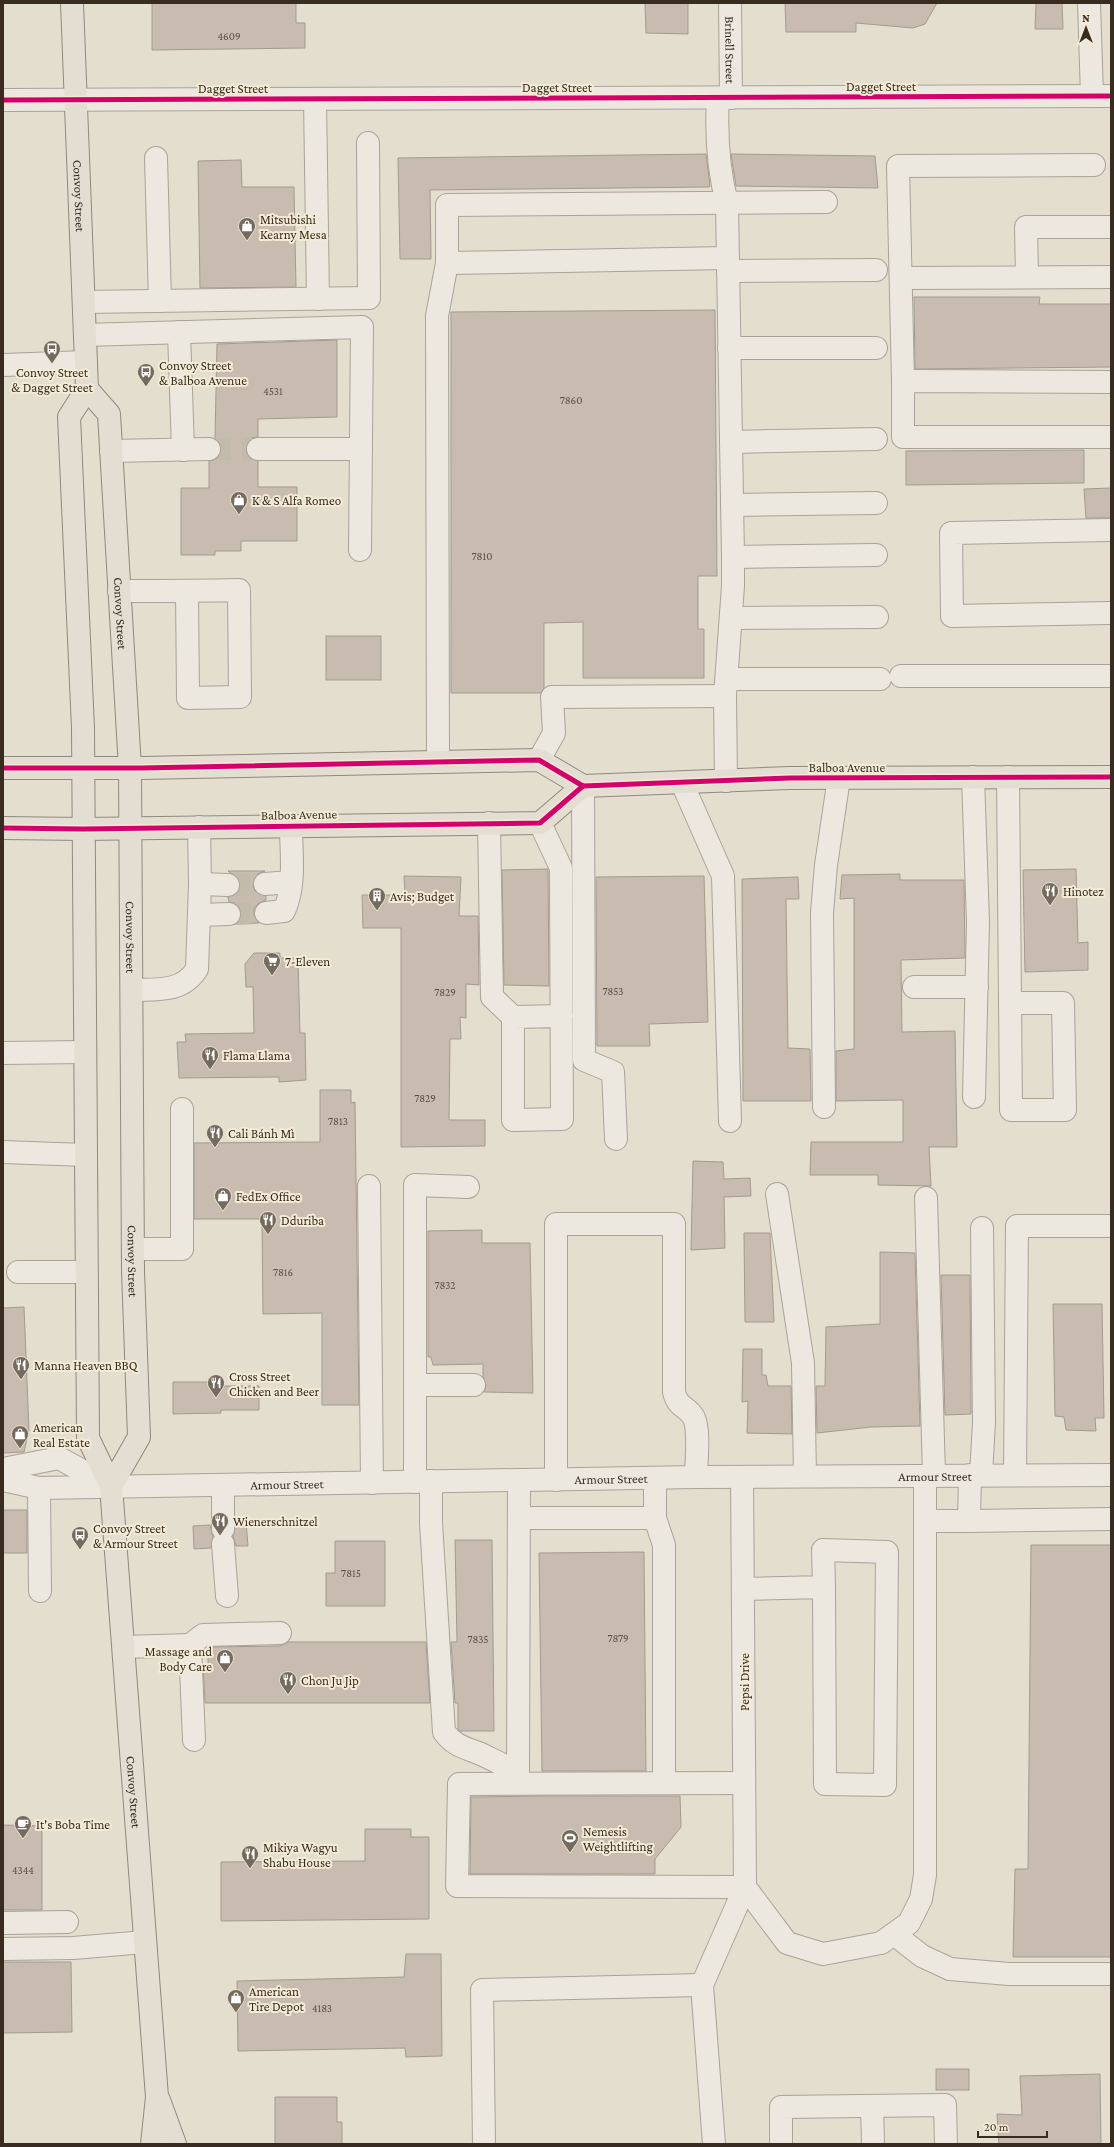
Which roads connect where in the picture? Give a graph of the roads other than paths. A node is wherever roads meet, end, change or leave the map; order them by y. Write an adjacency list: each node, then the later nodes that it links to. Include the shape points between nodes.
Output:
1 (72, 3): 8 (main road, Convoy Street)
2 (730, 3): 5 (street, Brinell Street)
3 (1089, 3): 4 (street)
4 (1101, 96): 5 (street, Dagget Street)
5 (725, 98): 6 (street, Dagget Street); 13 (street, Brinell Street, via 719,152)
6 (315, 99): 8 (street, Dagget Street); 21 (street)
7 (3, 100): 8 (street, Dagget Street)
8 (76, 100): 23 (main road, Convoy Street)
9 (368, 143): 21 (street, via 369,298)
10 (156, 158): 22 (street)
11 (1094, 165): 19 (street, via 898,166)
12 (826, 202): 13 (street)
13 (727, 203): 15 (street, via 447,205); 16 (street, Brinell Street)
14 (1111, 227): 20 (street, via 1026,228)
15 (447, 263): 16 (street); 55 (street, via 437,316)
16 (728, 265): 17 (street); 26 (street, Brinell Street)
17 (876, 270)
18 (1111, 277): 20 (street)
19 (901, 278): 20 (street); 30 (street)
20 (1026, 278)
21 (318, 299): 22 (street)
22 (160, 301): 23 (street)
23 (84, 302): 25 (main road, Convoy Street)
24 (179, 332): 25 (street); 38 (street, via 362,327); 39 (street)
25 (85, 335): 28 (main road, Convoy Street)
26 (729, 348): 27 (street); 35 (street, Brinell Street)
27 (876, 348)
28 (86, 362): 29 (street); 32 (main road, Convoy Street)
29 (3, 365)
30 (904, 381): 31 (street); 33 (street, via 903,437)
31 (1111, 382)
32 (87, 389): 40 (main road, Convoy Street, via 109,414); 57 (main road, Convoy Street, via 69,418)
33 (1111, 437)
34 (876, 439): 35 (street)
35 (731, 442): 42 (street, Brinell Street)
36 (209, 449): 39 (street)
37 (258, 449): 38 (street)
38 (361, 449): 44 (street)
39 (183, 450): 40 (street)
40 (111, 451): 47 (main road, Convoy Street)
41 (876, 502): 42 (street)
42 (732, 505): 46 (street, Brinell Street)
43 (1111, 530): 49 (street, via 952,533 952,616)
44 (360, 550)
45 (876, 555): 46 (street)
46 (733, 557): 51 (street, Brinell Street)
47 (120, 591): 48 (street); 58 (main road, Convoy Street)
48 (187, 591): 48 (street, via 239,590 240,697 188,698)
49 (1111, 613)
50 (877, 617): 51 (street)
51 (731, 618): 53 (street, Brinell Street)
52 (1111, 676): 53 (street, via 890,677)
53 (726, 687): 54 (street, via 552,697 554,733); 63 (street, Brinell Street)
54 (539, 760): 55 (main road); 65 (main road)
55 (438, 762): 58 (main road)
56 (3, 768): 57 (main road)
57 (84, 768): 58 (main road); 72 (main road, Convoy Street)
58 (130, 768): 71 (main road, Convoy Street)
59 (973, 777): 60 (main road, Balboa Avenue); 62 (main road, Balboa Avenue); 81 (street, via 978,922)
60 (1008, 777): 61 (main road, Balboa Avenue); 83 (street)
61 (1111, 777)
62 (839, 778): 63 (main road, Balboa Avenue); 89 (street, via 826,865 822,913)
63 (726, 781): 64 (main road, Balboa Avenue)
64 (682, 783): 65 (main road, Balboa Avenue); 91 (street, via 723,876)
65 (583, 786): 67 (main road); 92 (street, via 584,1060 613,1072)
66 (489, 823): 67 (main road, Balboa Avenue); 68 (main road, Balboa Avenue); 85 (street, via 492,997)
67 (540, 823): 84 (street, via 561,868)
68 (292, 825): 69 (main road, Balboa Avenue); 73 (street)
69 (199, 827): 71 (main road, Balboa Avenue); 74 (street)
70 (3, 828): 72 (main road, Balboa Avenue)
71 (131, 828): 72 (main road, Balboa Avenue); 82 (main road, Convoy Street)
72 (83, 829): 86 (main road, Convoy Street)
73 (291, 882): 75 (street); 77 (street, via 290,898 284,911)
74 (200, 884): 76 (street); 79 (street)
75 (265, 884)
76 (228, 885)
77 (266, 913)
78 (229, 914): 79 (street)
79 (199, 915): 82 (street, via 197,969 191,979 171,988)
80 (914, 987): 81 (street)
81 (977, 987): 88 (street)
82 (132, 990): 101 (main road, Convoy Street)
83 (1010, 1003): 83 (street, via 1011,1110 1065,1110 1063,1003)
84 (562, 1016): 85 (street); 85 (street, via 562,1119 513,1120)
85 (513, 1017)
86 (85, 1052): 87 (street); 94 (main road, Convoy Street)
87 (3, 1053)
88 (974, 1096)
89 (824, 1107)
90 (182, 1109): 101 (street, via 182,1249)
91 (730, 1121)
92 (616, 1139)
93 (3, 1152): 94 (street)
94 (85, 1154): 103 (main road, Convoy Street)
95 (369, 1186): 119 (street)
96 (468, 1187): 104 (street, via 416,1185)
97 (777, 1194): 110 (street, via 803,1363)
98 (926, 1198): 111 (street)
99 (1111, 1226): 108 (street, via 1017,1226)
100 (982, 1228): 107 (street, via 984,1422)
101 (134, 1249): 121 (main road, Convoy Street, via 139,1437)
102 (18, 1272): 103 (street)
103 (86, 1272): 121 (main road, Convoy Street, via 88,1438)
104 (414, 1385): 105 (street); 118 (street)
105 (474, 1385)
106 (3, 1469): 121 (street, via 59,1458)
107 (976, 1475): 108 (street, Armour Street); 111 (street, Armour Street); 127 (street)
108 (1015, 1475): 109 (street, Armour Street)
109 (1111, 1475)
110 (805, 1476): 111 (street, Armour Street); 113 (street, Armour Street)
111 (930, 1476): 126 (street)
112 (696, 1477): 113 (street, Armour Street); 114 (street, Armour Street); 117 (street, via 695,1420 676,1401 674,1392 674,1224 556,1224)
113 (742, 1477): 129 (street, Pepsi Drive)
114 (655, 1478): 117 (street, Armour Street); 124 (street)
115 (3, 1480): 122 (street, Armour Street)
116 (519, 1480): 117 (street, Armour Street); 118 (street, Armour Street); 123 (street)
117 (556, 1480)
118 (423, 1481): 119 (street, Armour Street); 137 (street, via 431,1523 444,1732 461,1748 479,1753)
119 (372, 1483): 120 (street, Armour Street)
120 (223, 1485): 121 (street, Armour Street); 131 (street)
121 (111, 1486): 122 (street, Armour Street); 134 (main road, Convoy Street)
122 (39, 1488): 130 (street)
123 (519, 1518): 124 (street); 137 (street)
124 (656, 1518): 136 (street, via 664,1545)
125 (1111, 1518): 127 (street)
126 (925, 1521): 127 (street); 142 (street, via 925,1875 921,1899 909,1923)
127 (969, 1521)
128 (824, 1588): 128 (street, via 823,1550 887,1552 885,1786 825,1784); 129 (street)
129 (743, 1589): 138 (street, Pepsi Drive)
130 (40, 1590)
131 (227, 1596)
132 (280, 1633): 133 (street, via 203,1635)
133 (190, 1645): 134 (street); 135 (street)
134 (124, 1647): 143 (main road, Convoy Street)
135 (194, 1740)
136 (664, 1771): 137 (street); 138 (street)
137 (518, 1772)
138 (744, 1777): 139 (street, Pepsi Drive); 139 (street, via 459,1784 457,1886)
139 (745, 1887): 142 (street, via 787,1943 823,1954 881,1943); 146 (street)
140 (67, 1922): 141 (street)
141 (3, 1923)
142 (894, 1934): 145 (street, via 922,1956 950,1969 1009,1974)
143 (145, 1942): 144 (street, via 73,1948); 147 (main road, Convoy Street)
144 (3, 1949)
145 (1111, 1974)
146 (702, 1985): 151 (street, via 482,1990); 152 (street)
147 (158, 2097): 149 (main road, Convoy Street); 150 (main road, Convoy Street)
148 (872, 2106): 153 (street, via 781,2107); 154 (street); 155 (street, via 945,2105)
149 (152, 2144)
150 (175, 2144)
151 (484, 2144)
152 (714, 2144)
153 (782, 2144)
154 (873, 2144)
155 (946, 2144)

